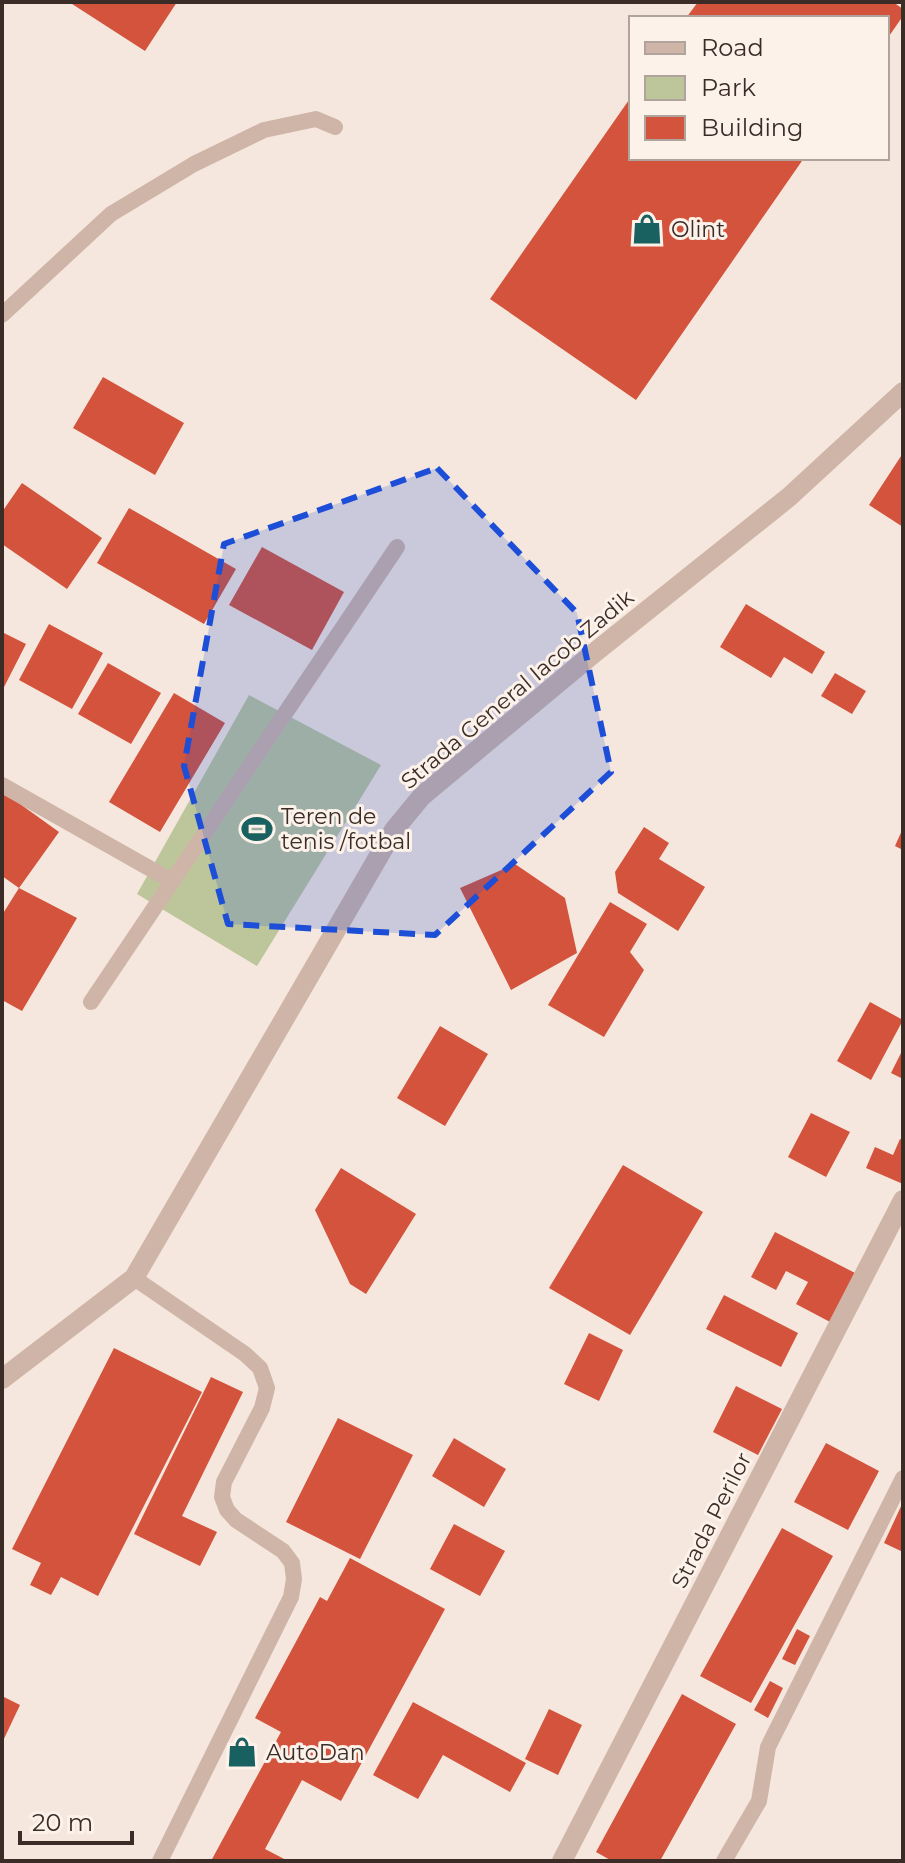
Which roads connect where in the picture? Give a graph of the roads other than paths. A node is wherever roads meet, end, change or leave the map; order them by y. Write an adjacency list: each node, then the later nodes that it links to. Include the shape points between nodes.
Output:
1 (335, 127): 2 (lane, via 316,119 264,130 194,164 111,214)
2 (2, 315)
3 (903, 392): 9 (street, Strada General Iacob Zadik, via 789,497 422,796 394,830)
4 (397, 547): 6 (lane)
5 (2, 785): 6 (lane)
6 (172, 881): 7 (lane)
7 (91, 1002)
8 (903, 1200): 13 (street, Strada Perilor)
9 (134, 1278): 10 (street, Strada General Iacob Zadik); 12 (lane, via 260,1368 267,1388 262,1408 224,1482 222,1497 236,1520 283,1551 294,1579 291,1597)
10 (2, 1379)
11 (903, 1478): 14 (lane, via 768,1747 759,1801)
12 (160, 1861)
13 (562, 1861)
14 (724, 1861)

